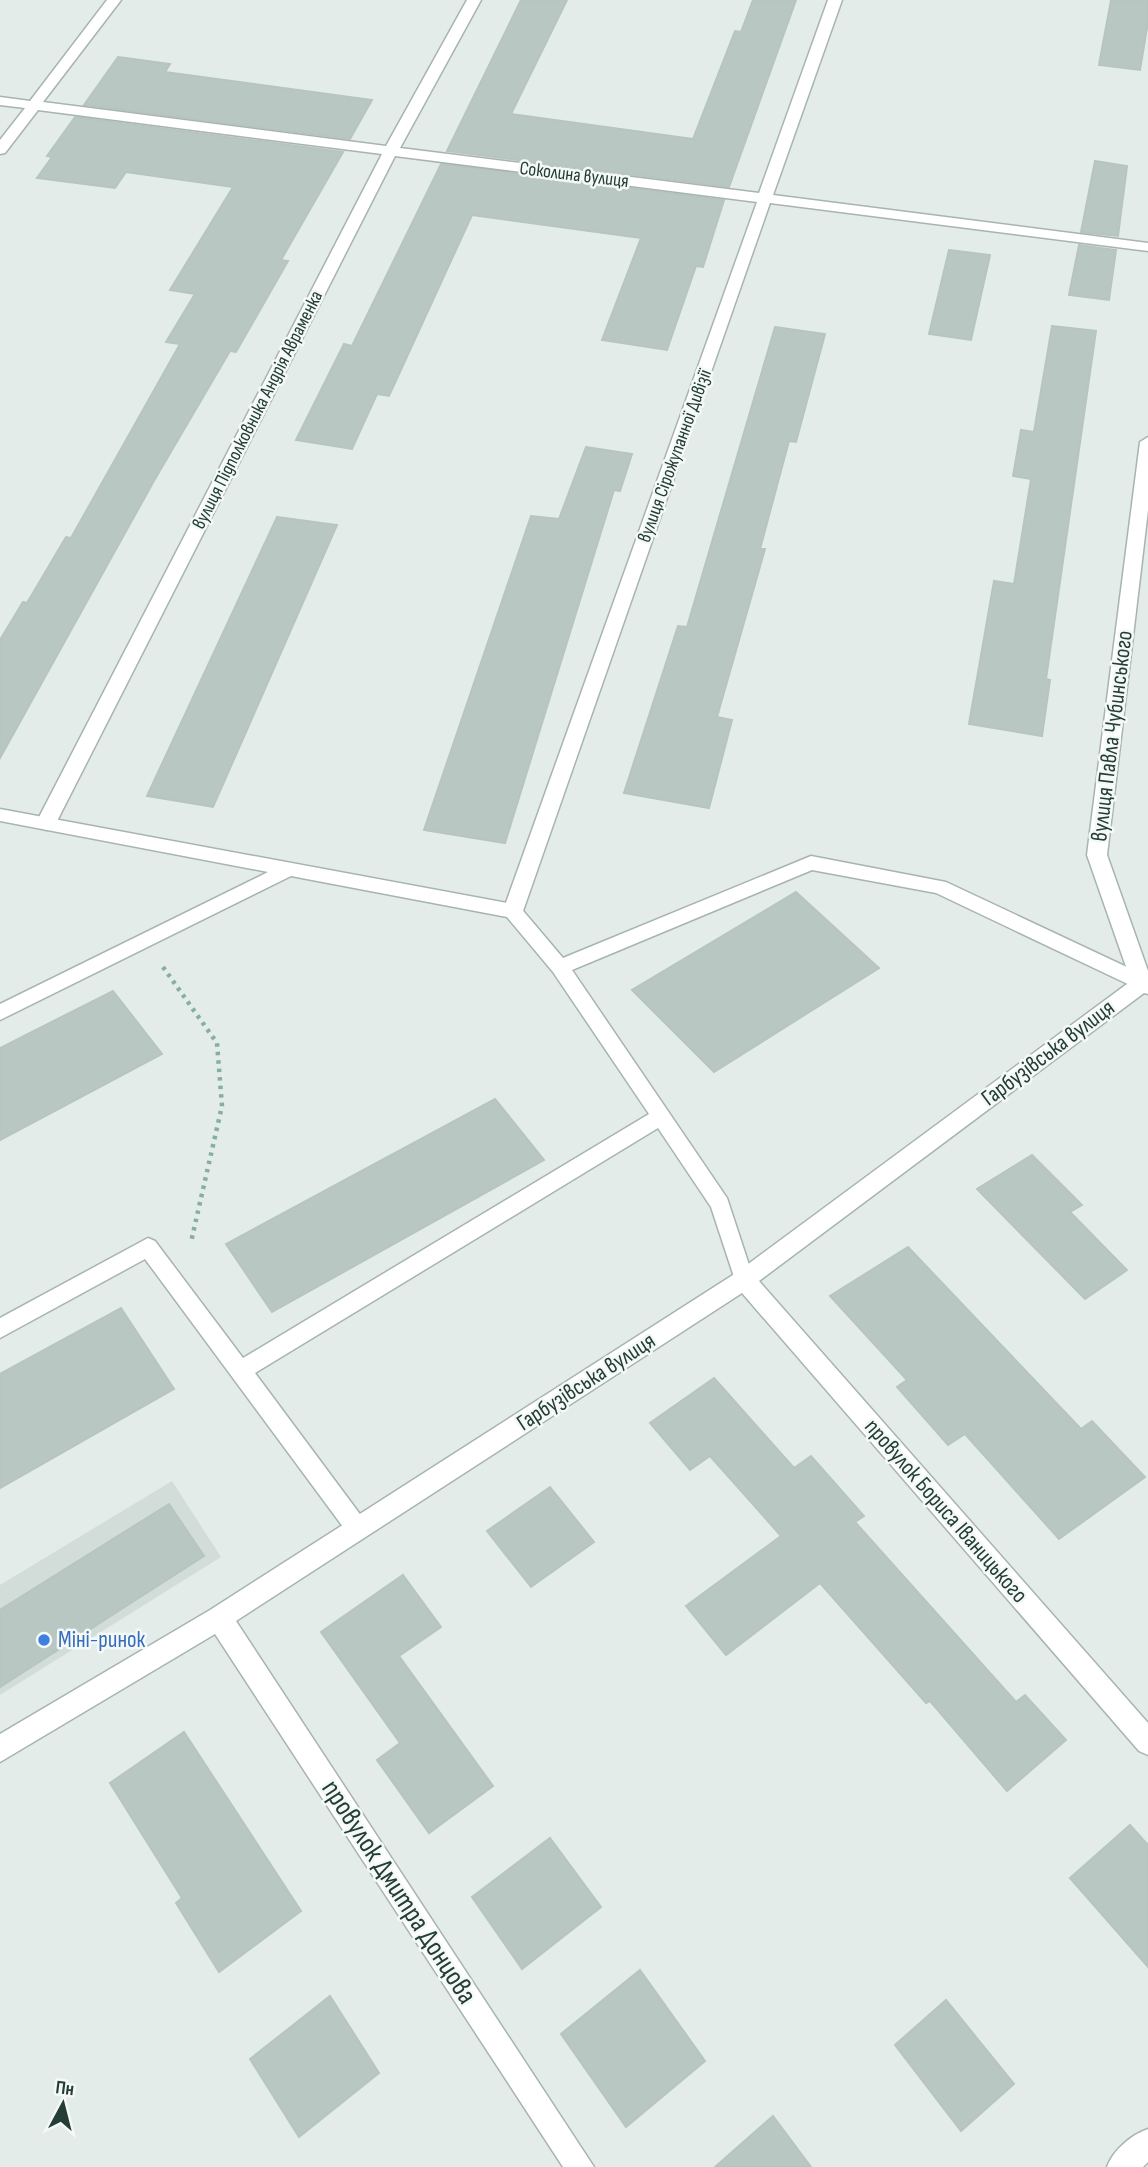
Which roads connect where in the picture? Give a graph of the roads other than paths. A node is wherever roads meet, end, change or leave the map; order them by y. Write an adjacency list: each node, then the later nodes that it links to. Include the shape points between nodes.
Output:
1 (114, 0): 5 (street)
2 (474, 0): 7 (street, вулиця Підполковника Андрія Авраменка)
3 (835, 0): 8 (street, вулиця Сірожупанної Дивізії)
4 (0, 101): 5 (street, Соколина вулиця)
5 (33, 106): 6 (street); 7 (street, Соколина вулиця)
6 (0, 150)
7 (390, 152): 8 (street, Соколина вулиця); 12 (street, вулиця Підполковника Андрія Авраменка)
8 (766, 200): 9 (street, Соколина вулиця); 14 (street, вулиця Сірожупанної Дивізії)
9 (1148, 247)
10 (1148, 442): 16 (street, вулиця Павла Чубинського, via 1097,855)
11 (0, 815): 12 (lane)
12 (46, 823): 13 (lane)
13 (290, 869): 14 (lane); 17 (lane)
14 (513, 911): 15 (lane)
15 (560, 967): 16 (lane, via 811,863 940,887); 18 (lane)
16 (1146, 982): 19 (street, Гарбузівська вулиця)
17 (0, 1013)
18 (661, 1118): 19 (lane, via 720,1204); 21 (lane)
19 (744, 1280): 22 (street, Гарбузівська вулиця); 24 (street, провулок Бориса Іваницького)
20 (0, 1329): 21 (lane, via 148,1247)
21 (240, 1371): 22 (lane)
22 (357, 1528): 23 (street, Гарбузівська вулиця)
23 (219, 1618): 25 (street, Гарбузівська вулиця); 27 (street, провулок Дмитра Донцова)
24 (1148, 1742)
25 (0, 1749)
26 (1148, 2143): 28 (street)
27 (580, 2167)
28 (1121, 2167)

